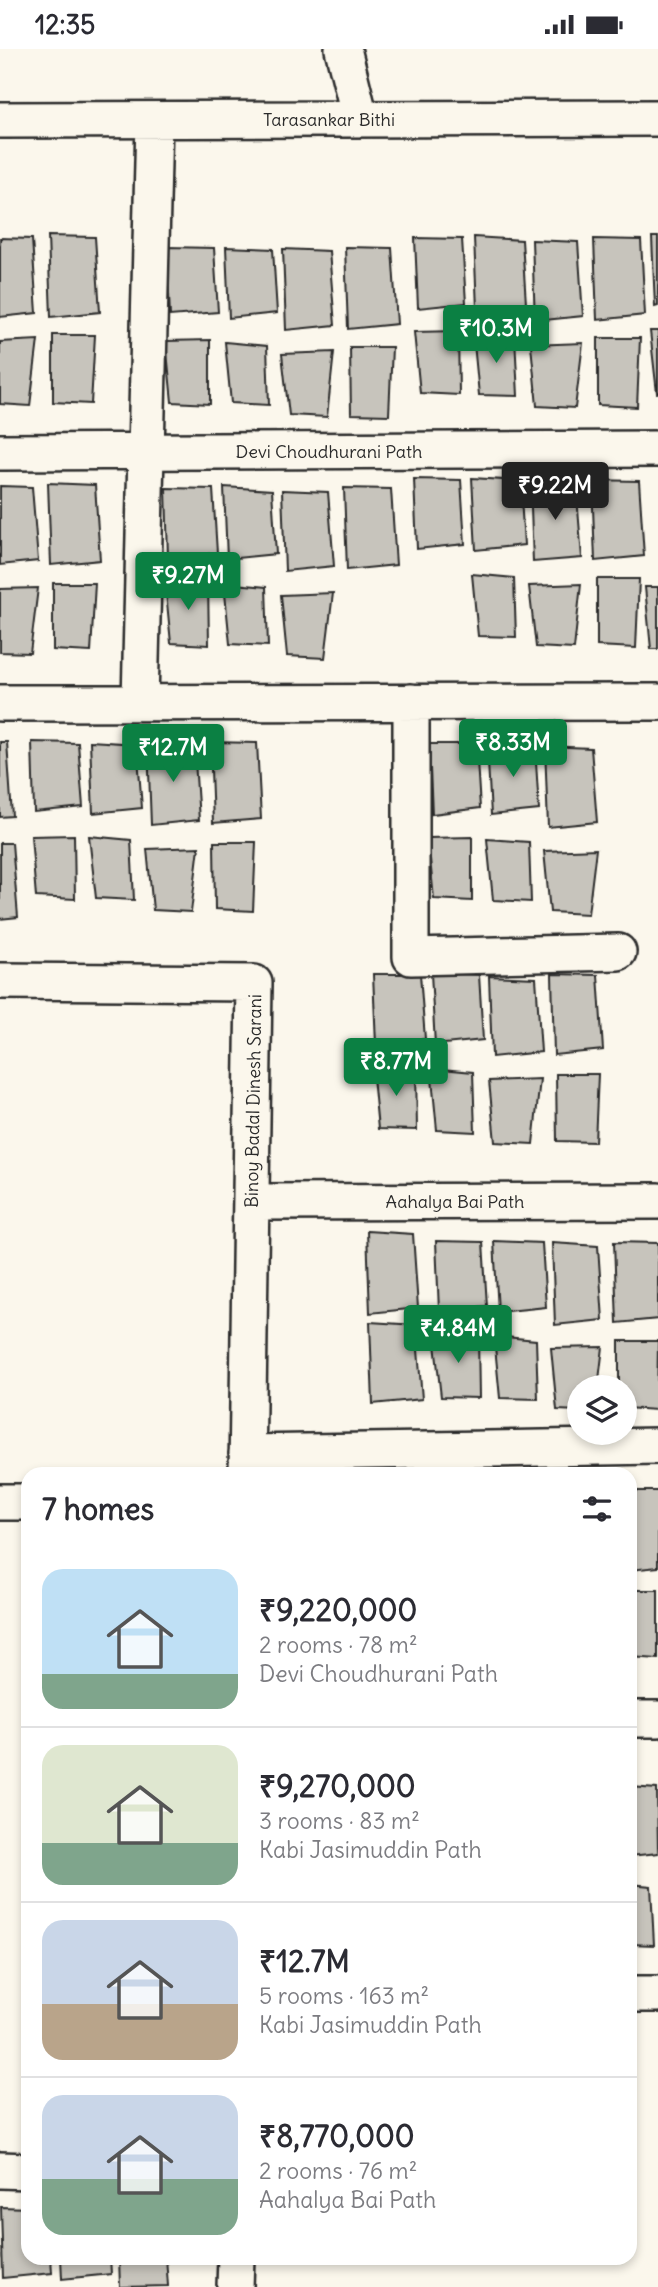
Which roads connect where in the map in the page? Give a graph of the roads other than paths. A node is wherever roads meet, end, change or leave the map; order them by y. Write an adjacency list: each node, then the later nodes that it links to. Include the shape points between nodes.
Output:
1 (343, 49): 2 (street)
2 (360, 118): 3 (street, Tarasankar Bithi); 5 (street, Tarasankar Bithi)
3 (658, 118)
4 (0, 120): 5 (street, Tarasankar Bithi)
5 (154, 120): 8 (street)
6 (658, 449): 8 (street, Devi Choudhurani Path)
7 (0, 452): 8 (street, Devi Choudhurani Path)
8 (146, 452): 9 (street)
9 (139, 702): 10 (street); 12 (street)
10 (411, 702): 11 (street); 13 (street, via 411,957)
11 (658, 702)
12 (0, 703)
13 (618, 952)
14 (0, 981): 16 (street, Binoy Badal Dinesh Sarani, via 254,983)
15 (658, 1201): 16 (street, Aahalya Bai Path)
16 (251, 1202): 18 (street, Binoy Badal Dinesh Sarani)
17 (658, 1446): 18 (street)
18 (247, 1463)
19 (0, 1502): 20 (street)
20 (21, 1502)
21 (637, 1719): 22 (street)
22 (658, 1719)
23 (637, 1994): 24 (street)
24 (658, 1994)
25 (0, 2170): 26 (street)
26 (21, 2171)
27 (236, 2265): 28 (street)
28 (236, 2287)

